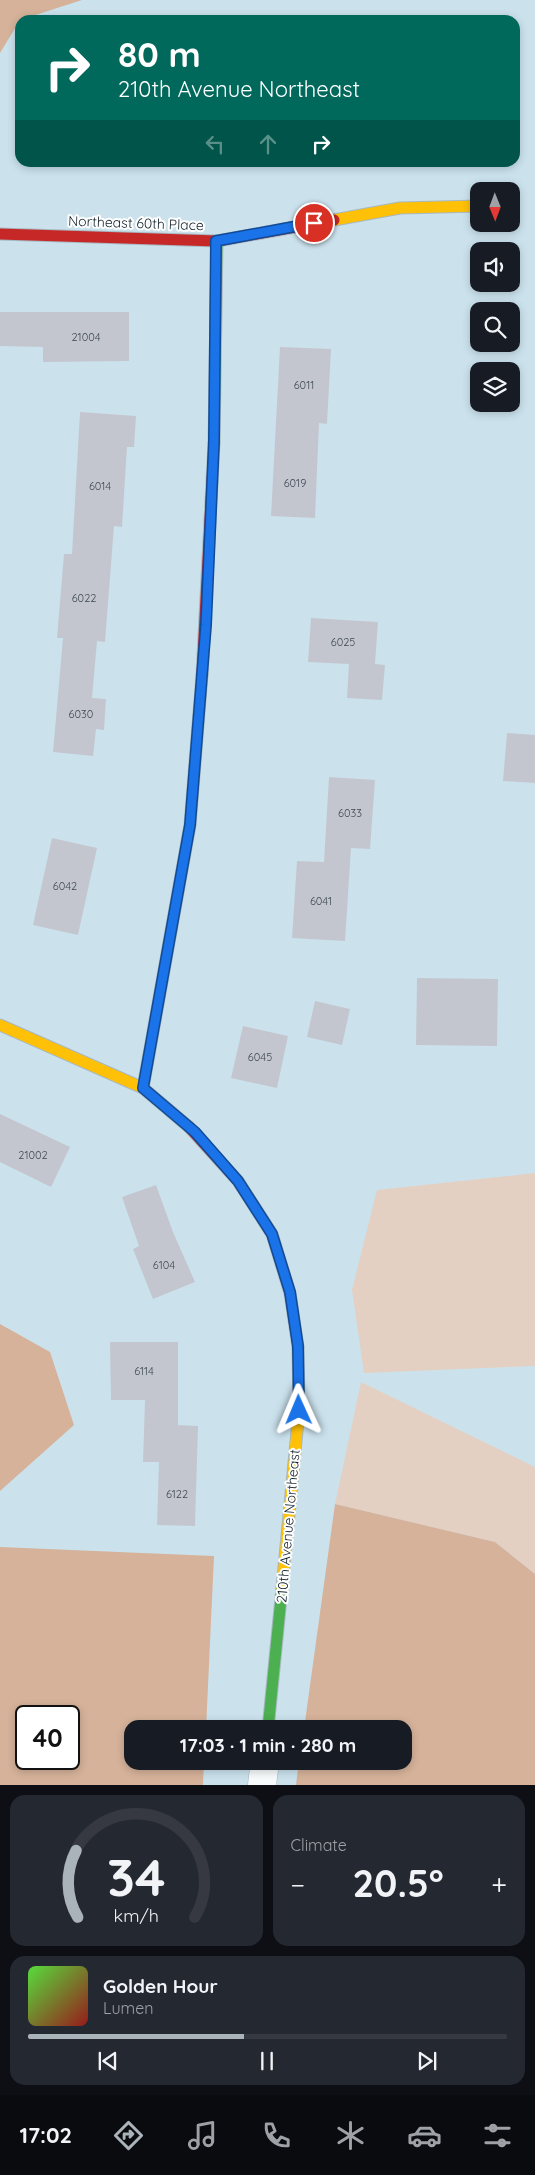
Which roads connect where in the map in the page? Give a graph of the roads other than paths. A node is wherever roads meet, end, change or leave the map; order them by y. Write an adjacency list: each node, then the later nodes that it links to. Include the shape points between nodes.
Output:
1 (470, 206): 3 (street, Northeast 60th Place, via 400,208)
2 (0, 234): 3 (street, Northeast 60th Place)
3 (216, 241): 5 (street, via 214,441 206,625 190,825)
4 (0, 1025): 5 (street, 210th Avenue Northeast)
5 (143, 1088): 6 (street, 210th Avenue Northeast, via 195,1132 238,1181 272,1234 290,1292 298,1346 299,1410)
6 (269, 1720)
7 (264, 1770): 8 (street)
8 (262, 1785)

